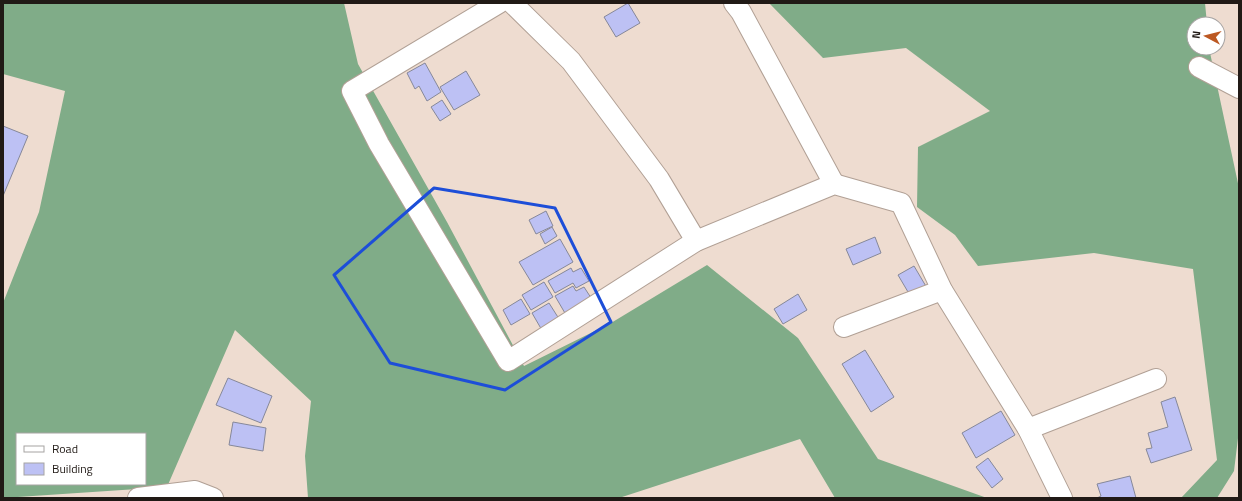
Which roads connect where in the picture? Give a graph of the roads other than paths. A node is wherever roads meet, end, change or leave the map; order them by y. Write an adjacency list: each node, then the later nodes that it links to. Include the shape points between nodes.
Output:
1 (499, 3): 7 (street, via 352,92 379,144 508,361)
2 (512, 3): 7 (street, via 572,61 659,179)
3 (734, 3): 6 (street)
4 (1199, 67): 5 (street)
5 (1239, 88)
6 (834, 184): 7 (street); 8 (street, via 901,203)
7 (696, 240)
8 (942, 290): 9 (street); 11 (street)
9 (844, 327)
10 (1156, 379): 11 (street)
11 (1028, 429): 14 (street)
12 (138, 498): 13 (street, via 195,491)
13 (213, 498)
14 (1062, 498)

